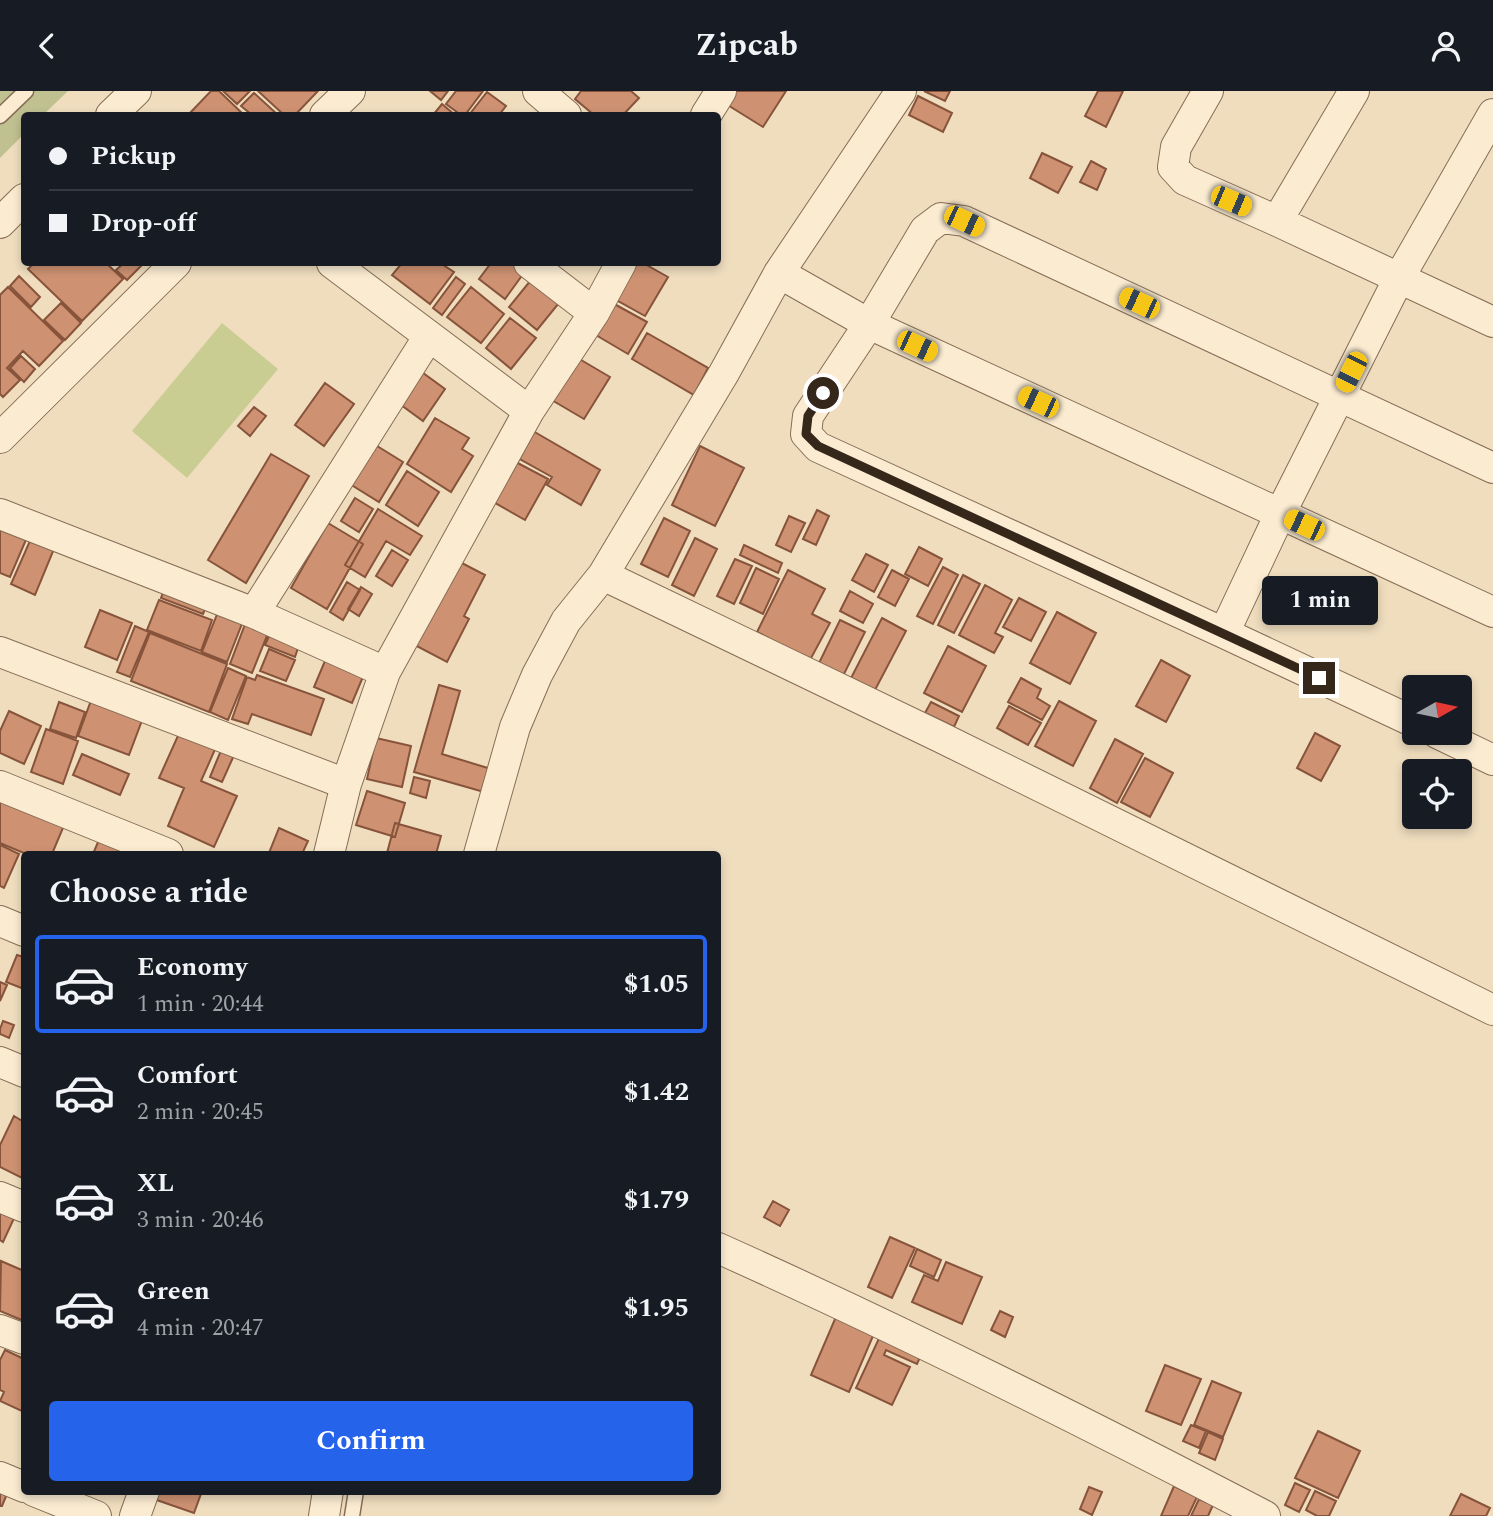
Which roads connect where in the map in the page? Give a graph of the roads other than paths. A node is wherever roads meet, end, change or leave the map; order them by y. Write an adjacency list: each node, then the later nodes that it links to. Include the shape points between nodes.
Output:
1 (26, 91): 12 (lane)
2 (136, 91): 8 (street)
3 (538, 91): 9 (street)
4 (721, 91): 10 (street)
5 (901, 91): 20 (street)
6 (1208, 91): 14 (street, via 1176,147 1173,167 1185,180)
7 (1354, 91): 14 (street)
8 (114, 112)
9 (562, 112)
10 (708, 112)
11 (1493, 114): 21 (street)
12 (0, 116)
13 (21, 202): 15 (street)
14 (1277, 221): 21 (street)
15 (0, 223)
16 (173, 266): 28 (street)
17 (336, 266): 25 (street)
18 (533, 266): 22 (street)
19 (619, 266): 22 (street)
20 (779, 273): 24 (street); 32 (street)
21 (1399, 278): 23 (street); 26 (street)
22 (594, 313): 27 (street)
23 (1493, 322)
24 (869, 324): 26 (street, via 925,230 941,218 964,221); 31 (street); 35 (street, via 808,416 806,434 818,446)
25 (429, 336): 27 (street); 34 (street)
26 (1339, 396): 29 (street); 31 (street)
27 (529, 411): 37 (street)
28 (0, 438)
29 (1493, 467)
30 (0, 514): 34 (street)
31 (1280, 514): 33 (street); 35 (street)
32 (603, 575): 45 (street, via 566,621 537,675 515,727); 48 (street)
33 (1493, 612)
34 (254, 613): 37 (street)
35 (1223, 633): 38 (street)
36 (0, 652): 41 (street)
37 (385, 672): 41 (street)
38 (1402, 716)
39 (1462, 745): 40 (street)
40 (1493, 760)
41 (346, 784): 44 (street)
42 (0, 786): 43 (street)
43 (161, 851)
44 (330, 851)
45 (481, 851)
46 (0, 921): 47 (street)
47 (21, 930)
48 (1493, 1010)
49 (0, 1062): 50 (street)
50 (21, 1071)
51 (0, 1197): 52 (street)
52 (21, 1206)
53 (721, 1249): 66 (street, via 1046,1403)
54 (0, 1330): 55 (street)
55 (21, 1338)
56 (0, 1477): 57 (street)
57 (21, 1486)
58 (44, 1495): 62 (street)
59 (143, 1495): 63 (street)
60 (327, 1495): 64 (street)
61 (355, 1495): 65 (lane)
62 (96, 1516)
63 (135, 1516)
64 (324, 1516)
65 (352, 1516)
66 (1265, 1516)

